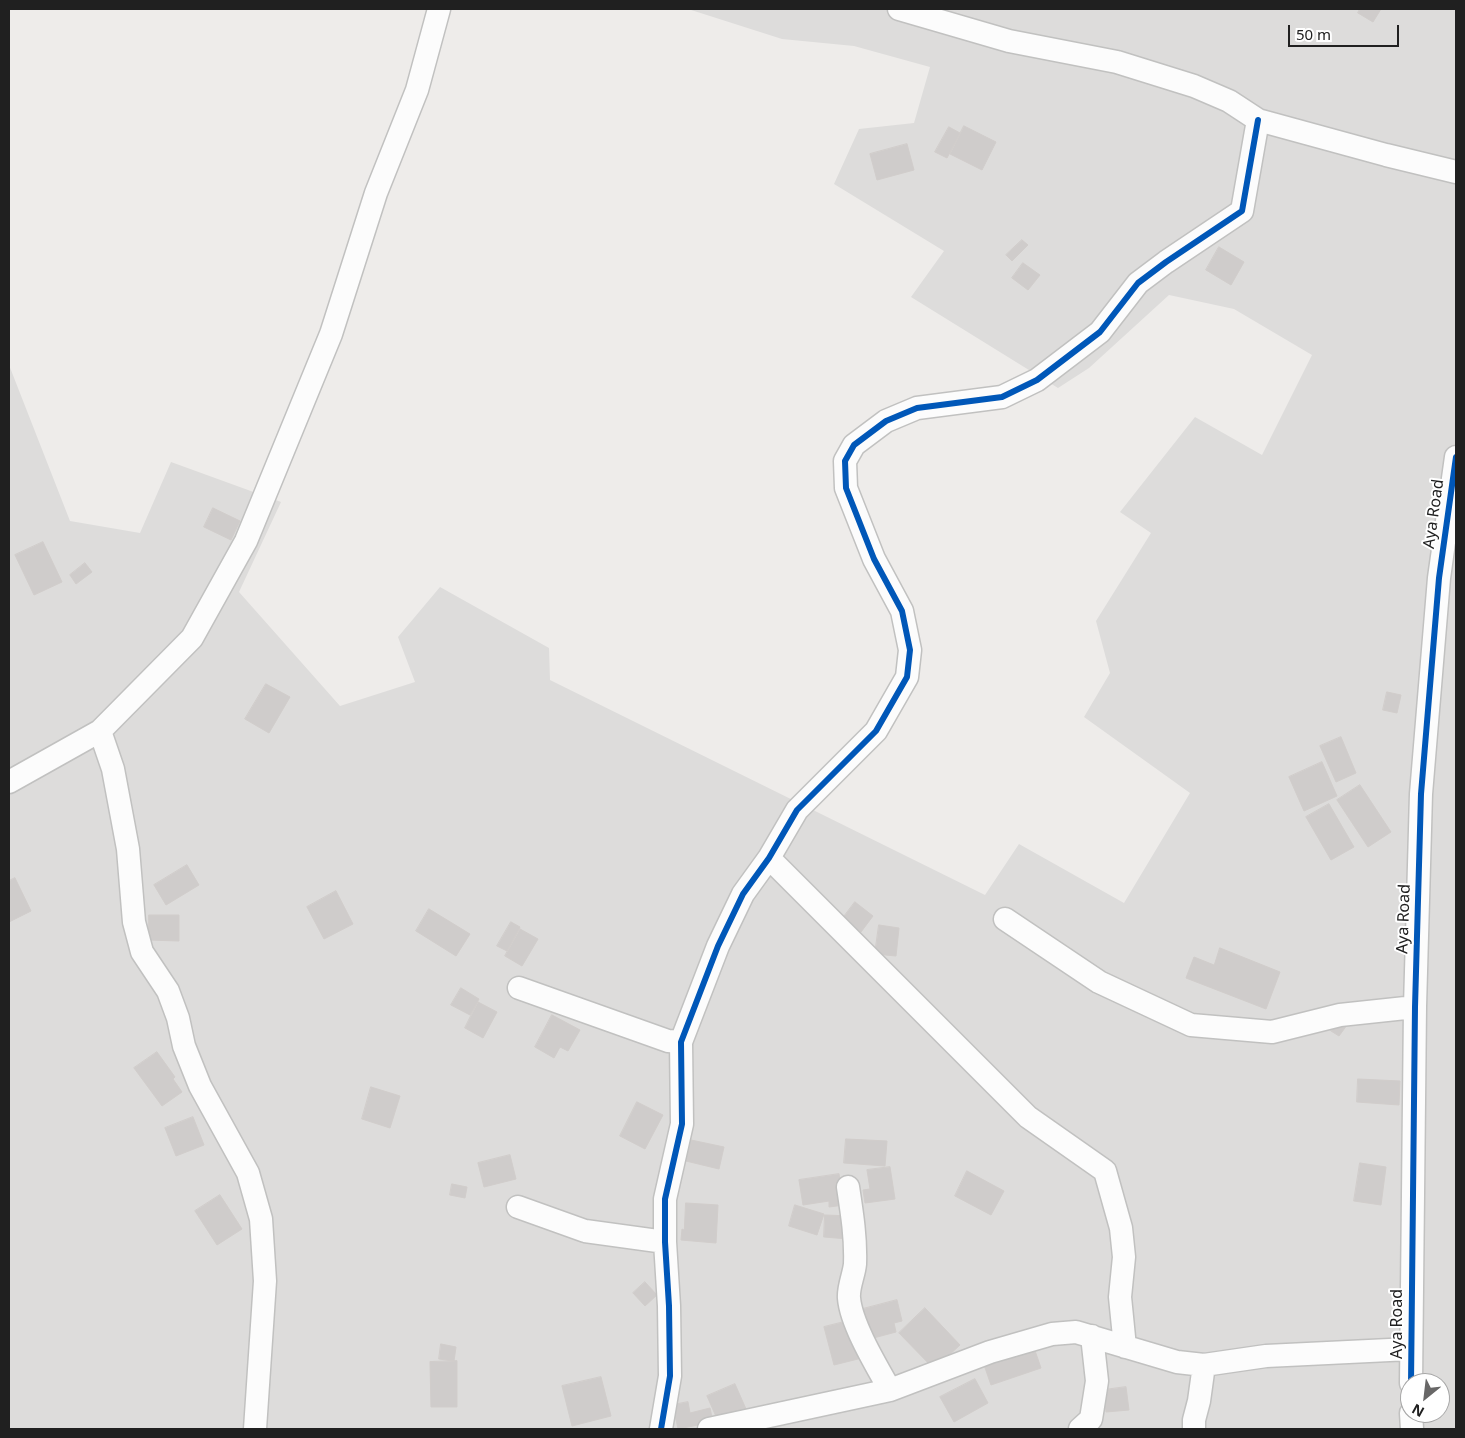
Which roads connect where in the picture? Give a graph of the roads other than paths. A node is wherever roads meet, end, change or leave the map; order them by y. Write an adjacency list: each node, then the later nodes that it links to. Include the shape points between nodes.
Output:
1 (439, 9): 7 (street, via 417,90 376,193 331,334 246,541 192,638)
2 (899, 9): 3 (street, via 1009,41 1117,62 1194,86 1229,101)
3 (1258, 120): 4 (street); 9 (street, via 1242,211 1138,283 1100,332 1037,380 1002,397 918,408 886,421 854,445 845,461 846,488 874,560 902,611 910,650 907,677 876,731 797,810)
4 (1456, 172)
5 (1456, 457): 6 (street, Aya Road)
6 (1448, 579): 12 (street, Aya Road, via 1421,794)
7 (100, 731): 8 (street); 23 (street, via 112,769 128,849 134,922 142,952 168,991 200,1086 248,1173 261,1219 265,1281)
8 (9, 782)
9 (769, 858): 13 (street, via 743,894 718,946); 18 (street, via 1028,1117 1105,1171 1121,1228 1124,1257 1120,1297)
10 (1004, 919): 12 (street, via 1099,982 1191,1025 1272,1032 1340,1015)
11 (519, 988): 13 (street, via 668,1041)
12 (1415, 1007): 19 (street, Aya Road)
13 (681, 1042): 16 (street, via 682,1124 665,1199)
14 (848, 1187): 22 (street, via 855,1229 855,1265 849,1298 872,1359)
15 (518, 1207): 16 (street, via 585,1231)
16 (665, 1242): 24 (street, via 670,1376)
17 (1092, 1336): 18 (street); 22 (street, via 1076,1332 1052,1334 990,1352); 26 (street, via 1097,1381 1091,1419)
18 (1125, 1347): 20 (street, via 1177,1362)
19 (1410, 1349): 20 (street, via 1266,1356); 21 (street, Aya Road)
20 (1204, 1365): 27 (street)
21 (1411, 1373)
22 (890, 1390): 25 (street)
23 (255, 1429)
24 (661, 1429)
25 (709, 1429)
26 (1080, 1429)
27 (1194, 1429)

